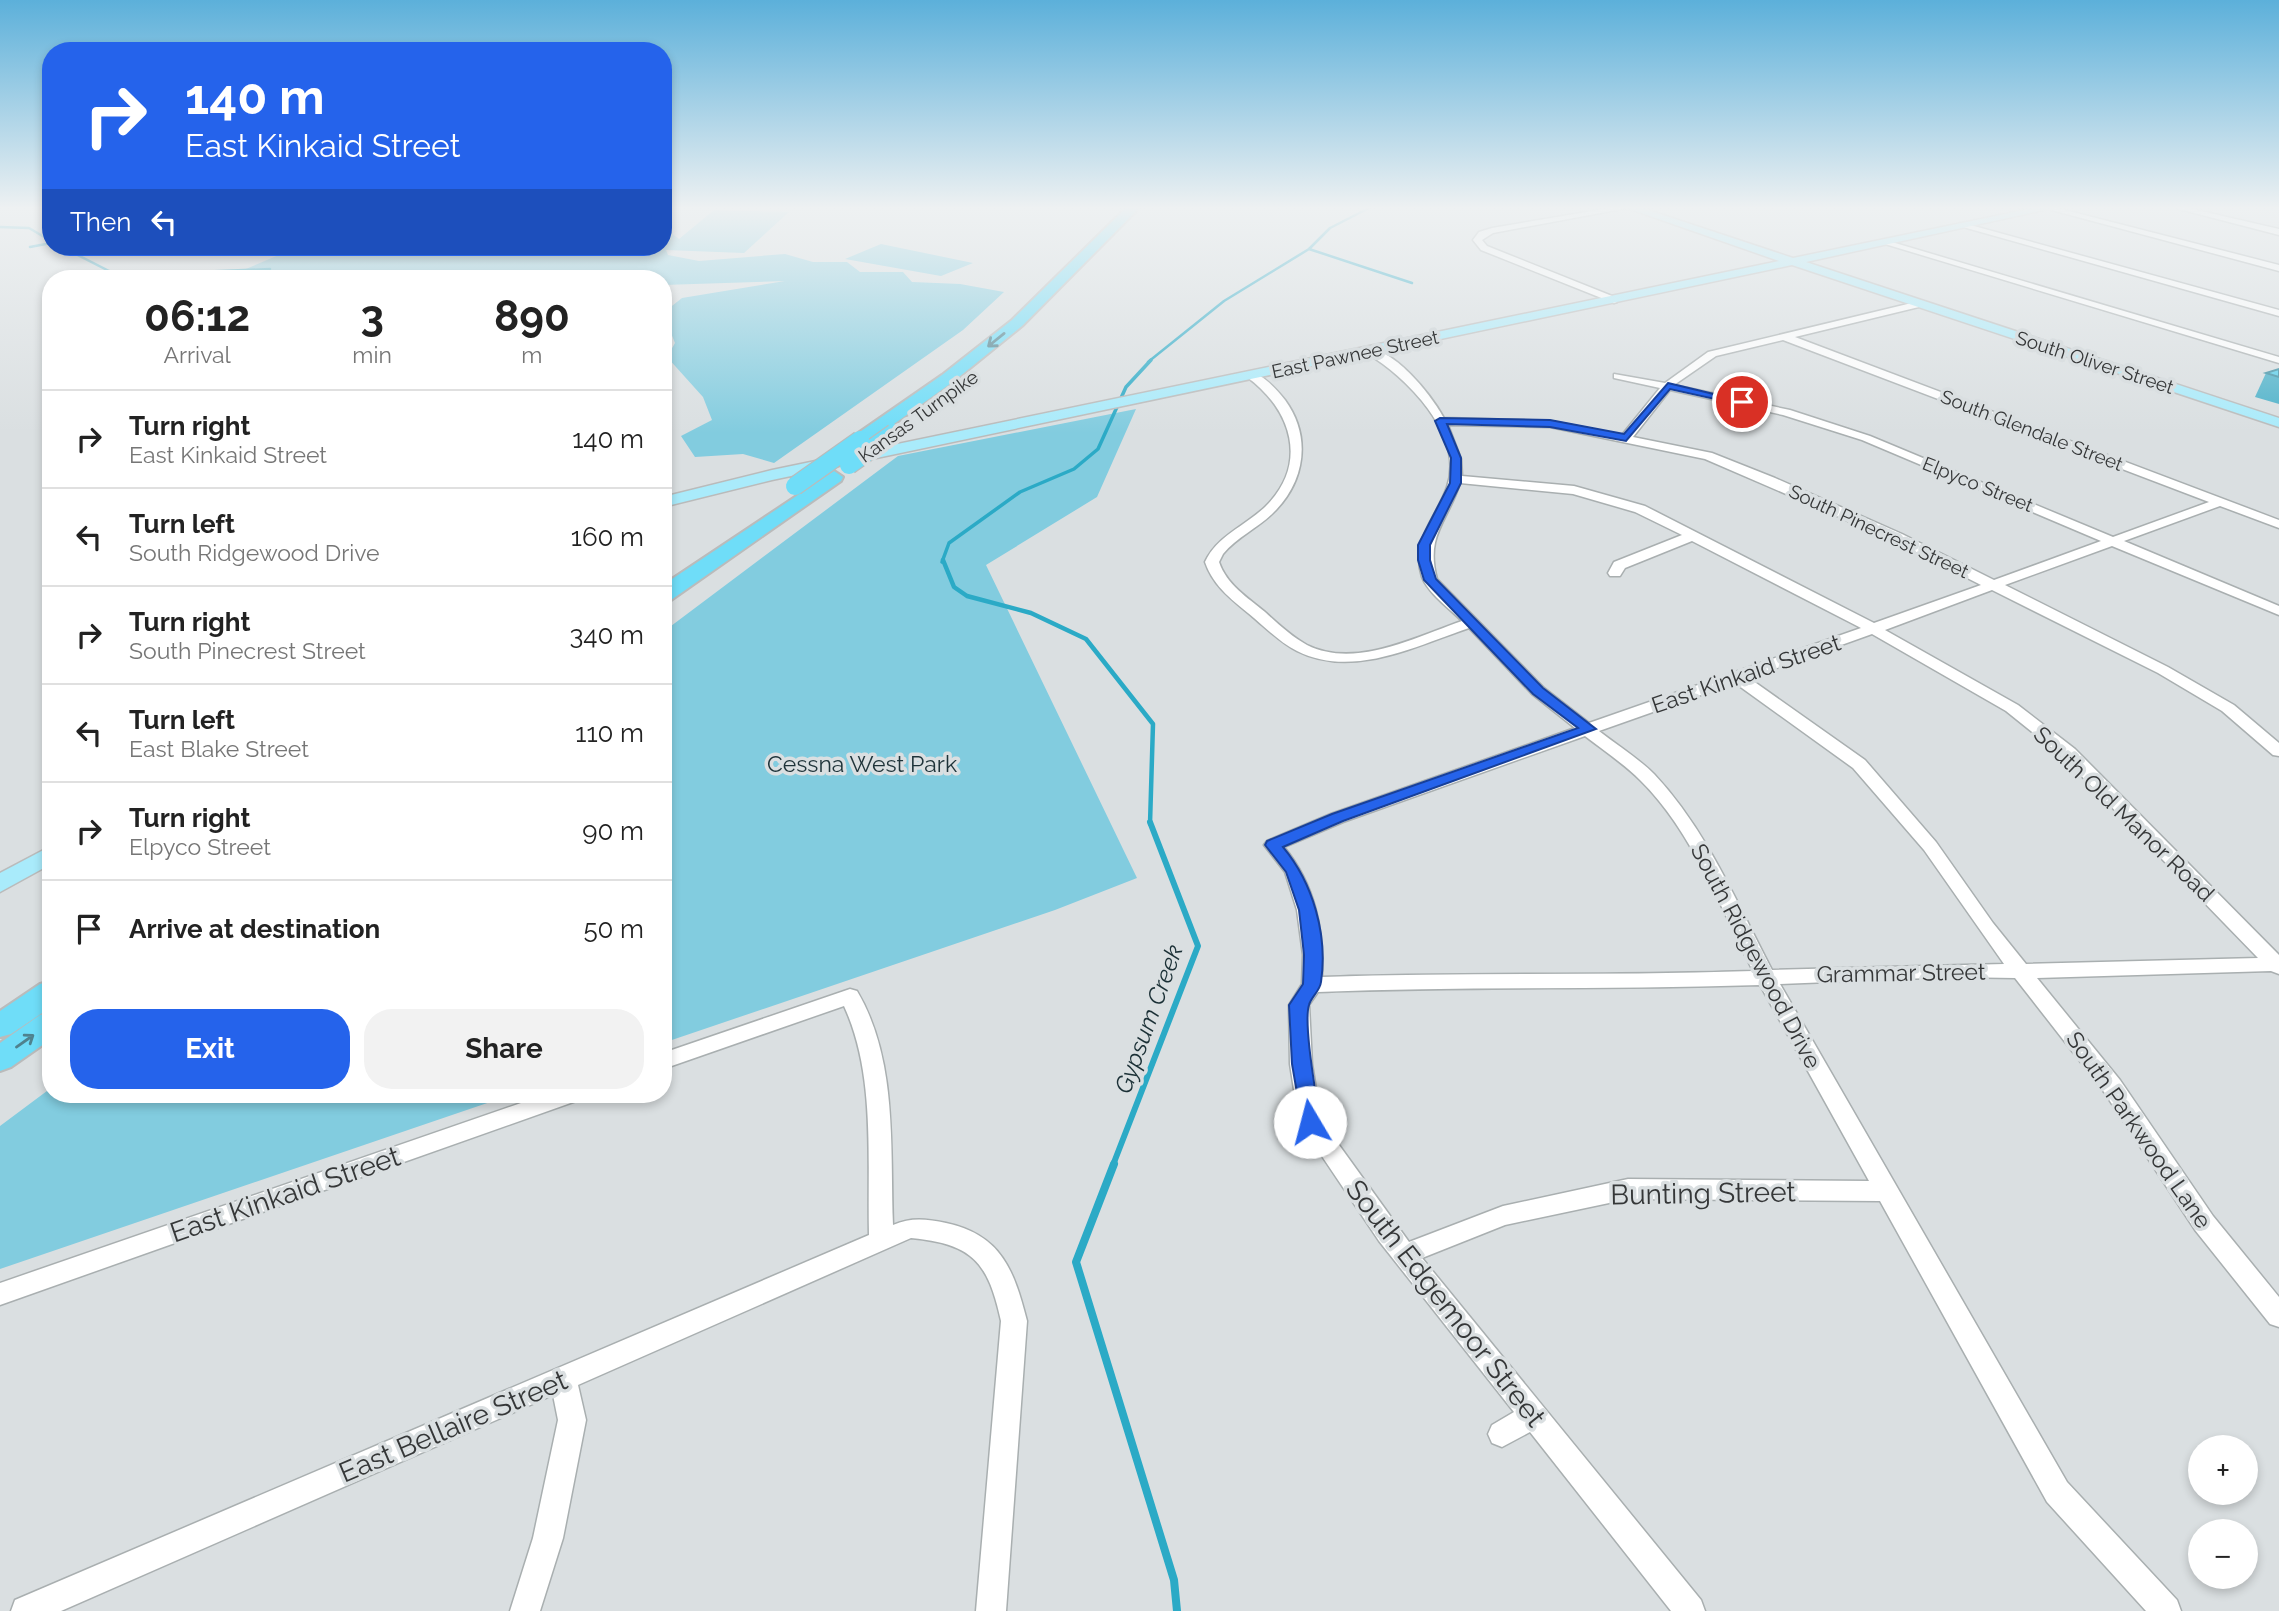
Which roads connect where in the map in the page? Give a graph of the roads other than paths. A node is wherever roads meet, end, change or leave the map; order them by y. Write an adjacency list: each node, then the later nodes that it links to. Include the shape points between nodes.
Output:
1 (1057, 283): 26 (highway, Kansas Turnpike, one-way to 26, bridge, via 1017,323 948,379)
2 (1073, 283): 29 (highway, Kansas Turnpike, bridge, via 1014,343 967,381)
3 (1572, 283): 8 (street)
4 (1696, 283): 8 (main road, East Pawnee Street)
5 (1857, 283): 9 (main road, South Oliver Street)
6 (2024, 283): 13 (street)
7 (2173, 283): 10 (street)
8 (1614, 300): 12 (main road, East Pawnee Street)
9 (1920, 304): 11 (street); 18 (main road, South Oliver Street)
10 (2279, 313)
11 (1785, 337): 16 (street, via 1712,354); 22 (street, South Glendale Street)
12 (1370, 351): 14 (main road, East Pawnee Street); 17 (street, via 1412,381)
13 (2279, 360)
14 (1251, 375): 21 (main road, East Pawnee Street); 31 (street, via 1286,406 1297,446 1296,470 1278,500 1217,550 1212,562 1223,585 1305,649 1329,655 1353,657 1376,652)
15 (1618, 376): 16 (street, Elpyco Street)
16 (1668, 386): 19 (street); 25 (street, Elpyco Street, via 1786,412 1866,438)
17 (1440, 421): 19 (street, South Pinecrest Street, via 1550,424); 20 (street, via 1456,458)
18 (2279, 423)
19 (1626, 438): 28 (street, South Pinecrest Street, via 1708,456 1772,481)
20 (1455, 479): 24 (street, South Old Manor Road, via 1574,490 1640,509); 31 (street, South Ridgewood Drive, via 1424,545 1424,560 1430,580)
21 (672, 500)
22 (2220, 502): 23 (street, South Glendale Street); 25 (street, East Kinkaid Street)
23 (2279, 524)
24 (1692, 536): 27 (street, via 1619,565); 32 (street, South Old Manor Road)
25 (2114, 541): 28 (street, East Kinkaid Street); 30 (street, Elpyco Street)
26 (672, 570)
27 (1615, 573)
28 (1992, 584): 32 (street, East Kinkaid Street); 35 (street, South Pinecrest Street, via 2163,670 2228,708)
29 (672, 589)
30 (2279, 611)
31 (1470, 623): 34 (street, South Ridgewood Drive, via 1538,691)
32 (1873, 629): 33 (street, East Kinkaid Street); 39 (street, South Old Manor Road, via 2012,708 2069,753)
33 (1737, 677): 34 (street, East Kinkaid Street); 40 (street, South Parkwood Lane, via 1859,764 1930,846)
34 (1589, 729): 36 (street, East Kinkaid Street); 41 (street, South Ridgewood Drive, via 1664,794 1695,841)
35 (2279, 751)
36 (1273, 845): 42 (street, South Edgemoor Street, via 1294,871 1307,910)
37 (42, 858): 38 (main road)
38 (0, 884)
39 (2278, 965): 40 (street, Grammar Street)
40 (2021, 971): 41 (street, Grammar Street); 53 (street, South Parkwood Lane, via 2112,1086 2204,1223)
41 (1766, 977): 42 (street, Grammar Street); 49 (street, South Ridgewood Drive)
42 (1312, 985): 51 (street, South Edgemoor Street, via 1299,1005 1301,1064 1310,1122)
43 (42, 998): 44 (highway)
44 (0, 1026)
45 (42, 1029): 47 (highway, one-way to 45)
46 (672, 1058): 50 (street, via 850,996 867,1033 877,1098)
47 (0, 1059)
48 (544, 1103): 52 (street, East Kinkaid Street)
49 (1885, 1191): 51 (street, Bunting Street, via 1628,1189 1503,1216); 61 (street, South Ridgewood Drive, via 2057,1492)
50 (881, 1240): 54 (street, East Bellaire Street); 59 (street, East Bellaire Street, via 910,1228 964,1237 985,1250 1006,1284 1014,1321)
51 (1404, 1254): 55 (street, South Edgemoor Street)
52 (0, 1294)
53 (2279, 1317)
54 (563, 1378): 57 (street, East Bellaire Street); 58 (street, via 572,1420 548,1538)
55 (1533, 1415): 56 (street); 60 (street, South Edgemoor Street)
56 (1502, 1434)
57 (26, 1611)
58 (525, 1611)
59 (991, 1611)
60 (1690, 1611)
61 (2166, 1611)

